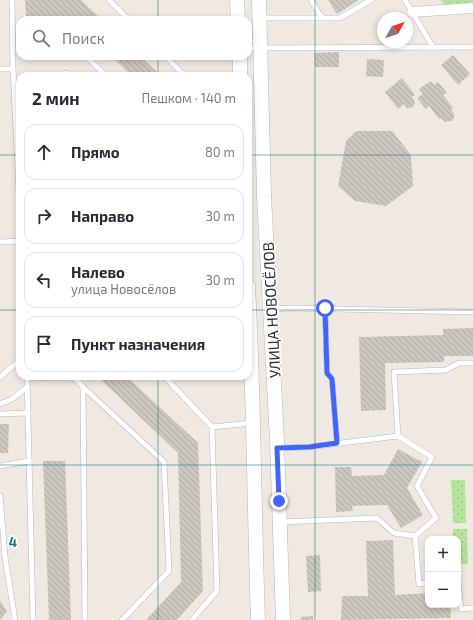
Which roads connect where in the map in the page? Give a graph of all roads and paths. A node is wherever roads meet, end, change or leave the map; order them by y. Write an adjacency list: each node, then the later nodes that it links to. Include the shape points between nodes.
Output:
1 (12, 0): 21 (lane)
2 (109, 0): 11 (lane)
3 (237, 0): 12 (main road)
4 (259, 0): 13 (main road, УЛИЦА НОВОСЁЛОВ)
5 (311, 0): 14 (lane)
6 (370, 0): 14 (lane, via 340,18)
7 (405, 0): 9 (lane)
8 (473, 8): 9 (street)
9 (412, 12)
10 (413, 14): 17 (lane)
11 (125, 16)
12 (238, 16)
13 (259, 18): 14 (lane); 16 (main road, УЛИЦА НОВОСЁЛОВ)
14 (322, 18)
15 (473, 47): 17 (lane)
16 (254, 48): 17 (lane); 30 (main road, УЛИЦА НОВОСЁЛОВ)
17 (433, 48)
18 (90, 60): 23 (lane)
19 (169, 60): 24 (lane)
20 (240, 60): 25 (main road)
21 (13, 68): 22 (lane); 26 (lane)
22 (0, 69)
23 (102, 72)
24 (182, 72)
25 (240, 72)
26 (16, 129)
27 (16, 241): 28 (lane)
28 (0, 242)
29 (325, 308): 30 (lane); 31 (lane); 47 (lane, via 327,373 332,379)
30 (271, 309): 48 (main road, УЛИЦА НОВОСЁЛОВ)
31 (473, 312)
32 (16, 363): 34 (lane)
33 (473, 363): 46 (lane, via 459,363 446,370 394,372)
34 (0, 377)
35 (27, 380): 39 (lane)
36 (77, 380): 40 (lane)
37 (168, 380): 45 (lane)
38 (251, 380): 44 (main road, УЛИЦА НОВОСЁЛОВ)
39 (27, 387): 41 (lane, via 12,399); 42 (lane)
40 (83, 387): 59 (lane); 60 (lane, via 164,462 169,571)
41 (0, 404)
42 (28, 413): 43 (lane); 49 (lane)
43 (0, 414)
44 (252, 423): 45 (lane); 62 (main road, УЛИЦА НОВОСЁЛОВ)
45 (212, 427): 61 (lane, via 217,591)
46 (398, 436): 47 (lane); 53 (lane, via 432,457 417,486 436,518)
47 (337, 443): 48 (lane)
48 (277, 448): 52 (main road, УЛИЦА НОВОСЁЛОВ)
49 (29, 461): 50 (lane); 58 (lane)
50 (0, 466)
51 (0, 496): 57 (lane, via 4,557)
52 (280, 522): 53 (lane, via 377,518 394,533); 63 (main road, УЛИЦА НОВОСЁЛОВ)
53 (415, 536): 54 (lane, via 419,584)
54 (425, 583)
55 (461, 608): 56 (lane)
56 (473, 608)
57 (15, 620)
58 (33, 620)
59 (85, 620)
60 (122, 620)
61 (192, 620)
62 (258, 620)
63 (283, 620)

